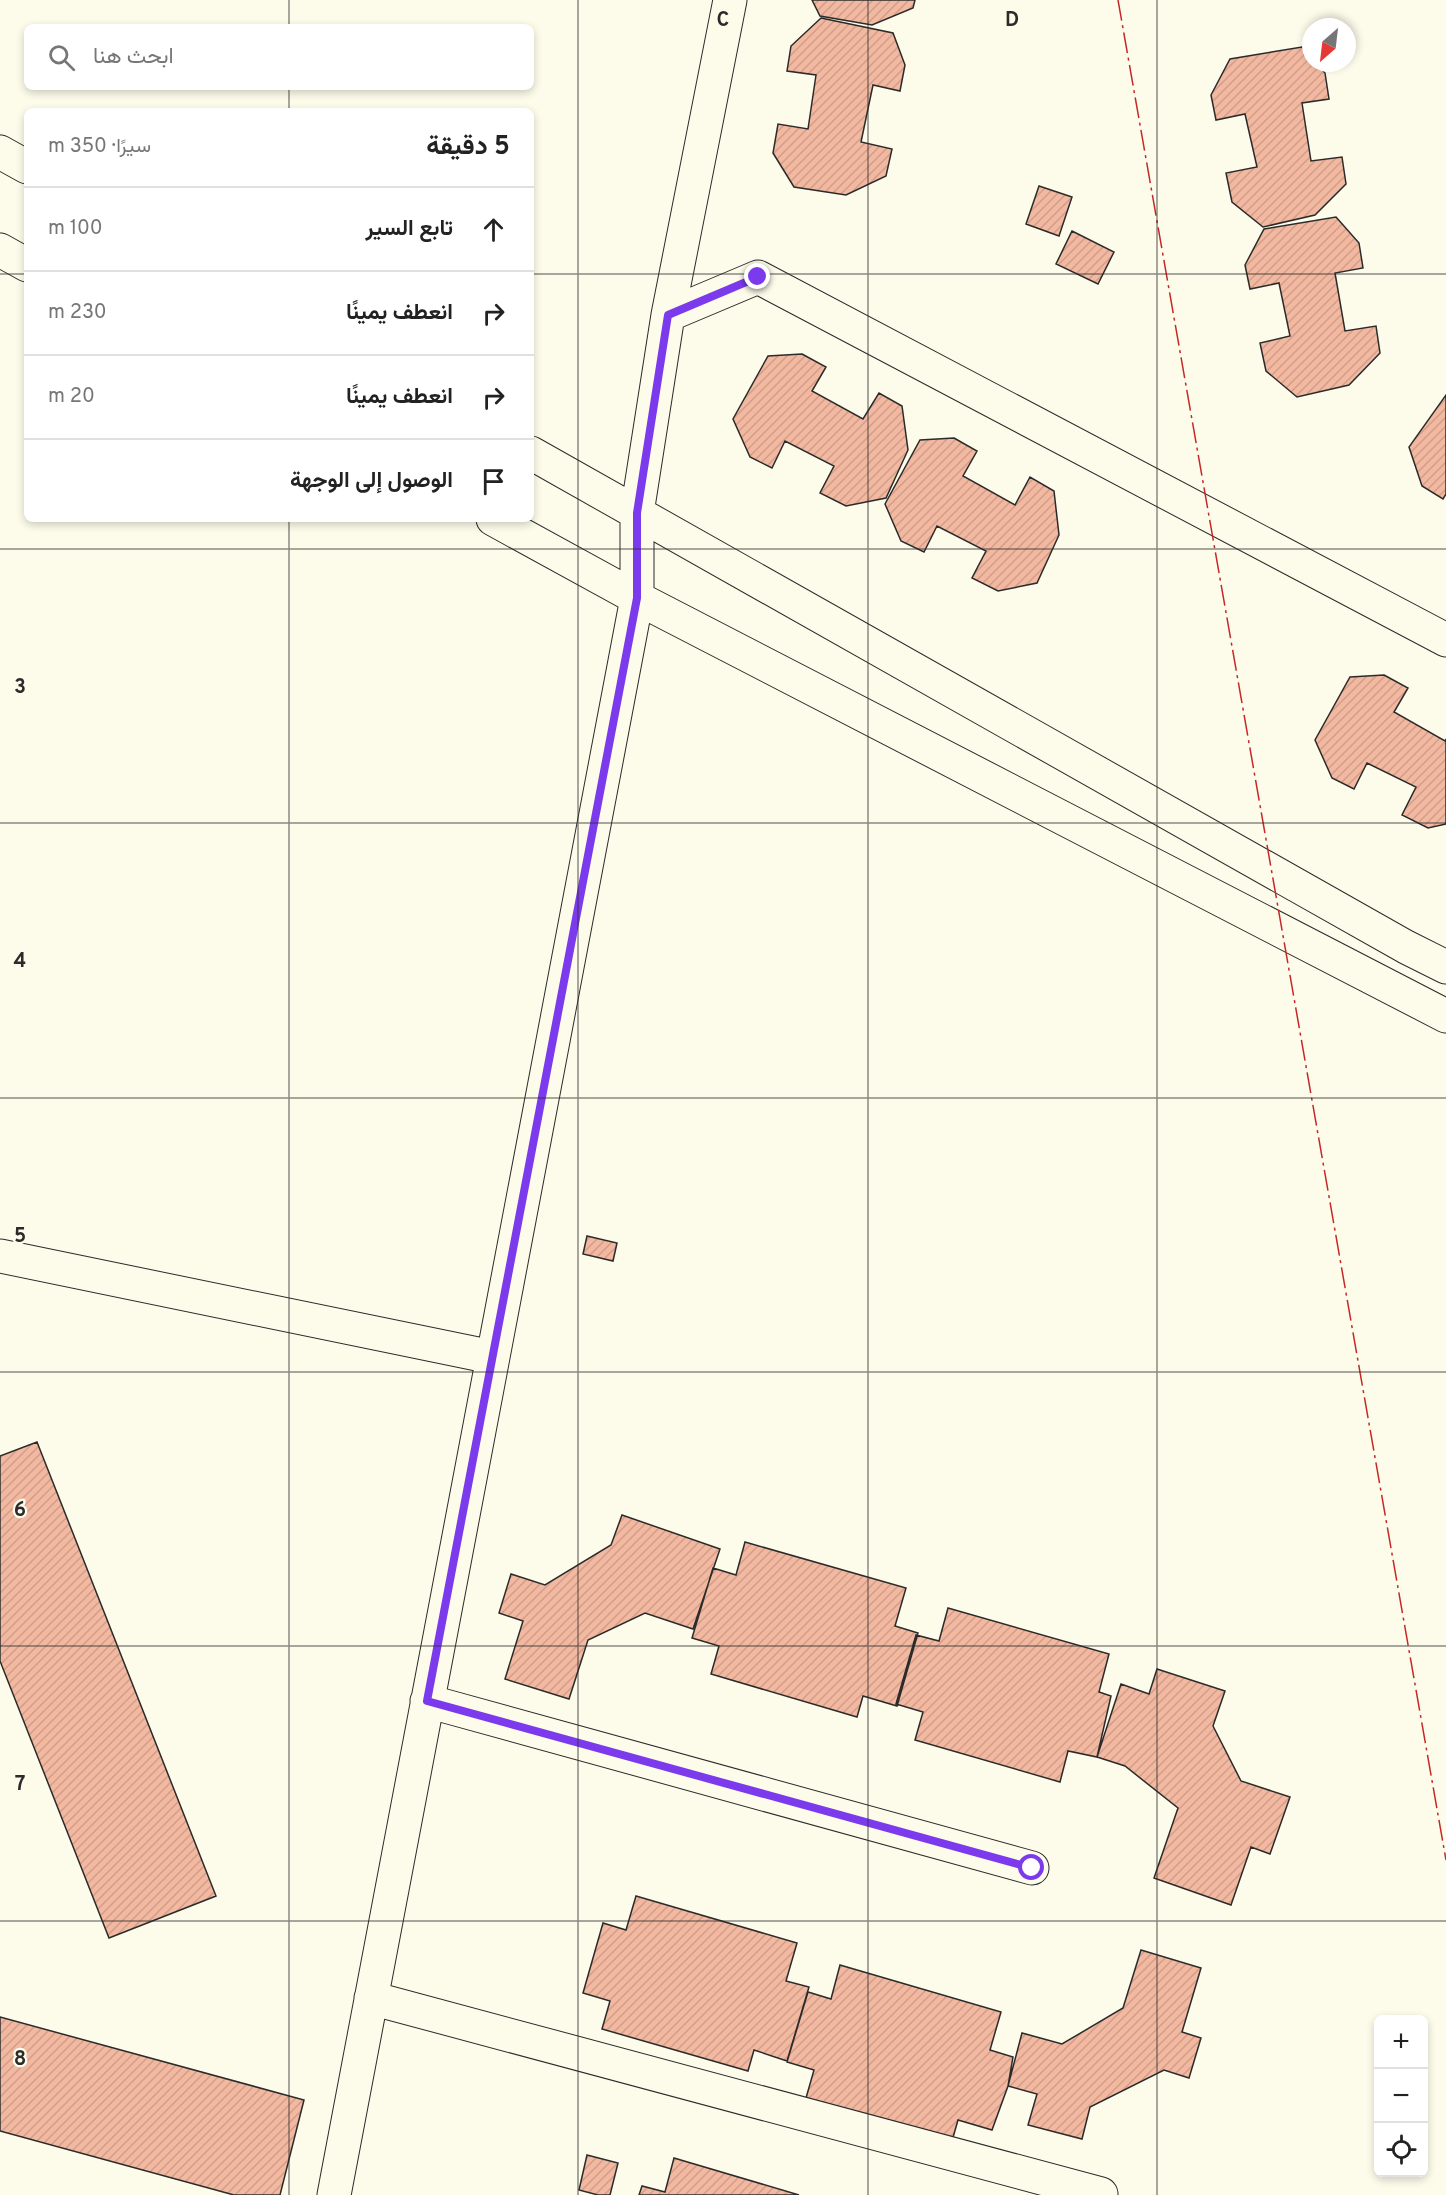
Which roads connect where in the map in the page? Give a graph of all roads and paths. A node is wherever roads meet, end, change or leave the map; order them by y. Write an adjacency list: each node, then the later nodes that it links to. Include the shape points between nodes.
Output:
1 (730, 0): 6 (street)
2 (0, 152): 3 (street)
3 (24, 165)
4 (0, 250): 5 (street)
5 (24, 263)
6 (668, 315): 8 (street); 11 (street, via 758,277)
7 (534, 455): 8 (street)
8 (637, 513): 10 (street); 12 (street)
9 (498, 522): 10 (street)
10 (637, 598): 13 (street); 15 (street)
11 (1446, 640)
12 (1446, 967)
13 (1446, 1016)
14 (0, 1256): 15 (street)
15 (492, 1357): 16 (street)
16 (427, 1701): 17 (street); 18 (street)
17 (1032, 1868)
18 (371, 1998): 19 (street); 20 (street)
19 (1101, 2194)
20 (334, 2195)

